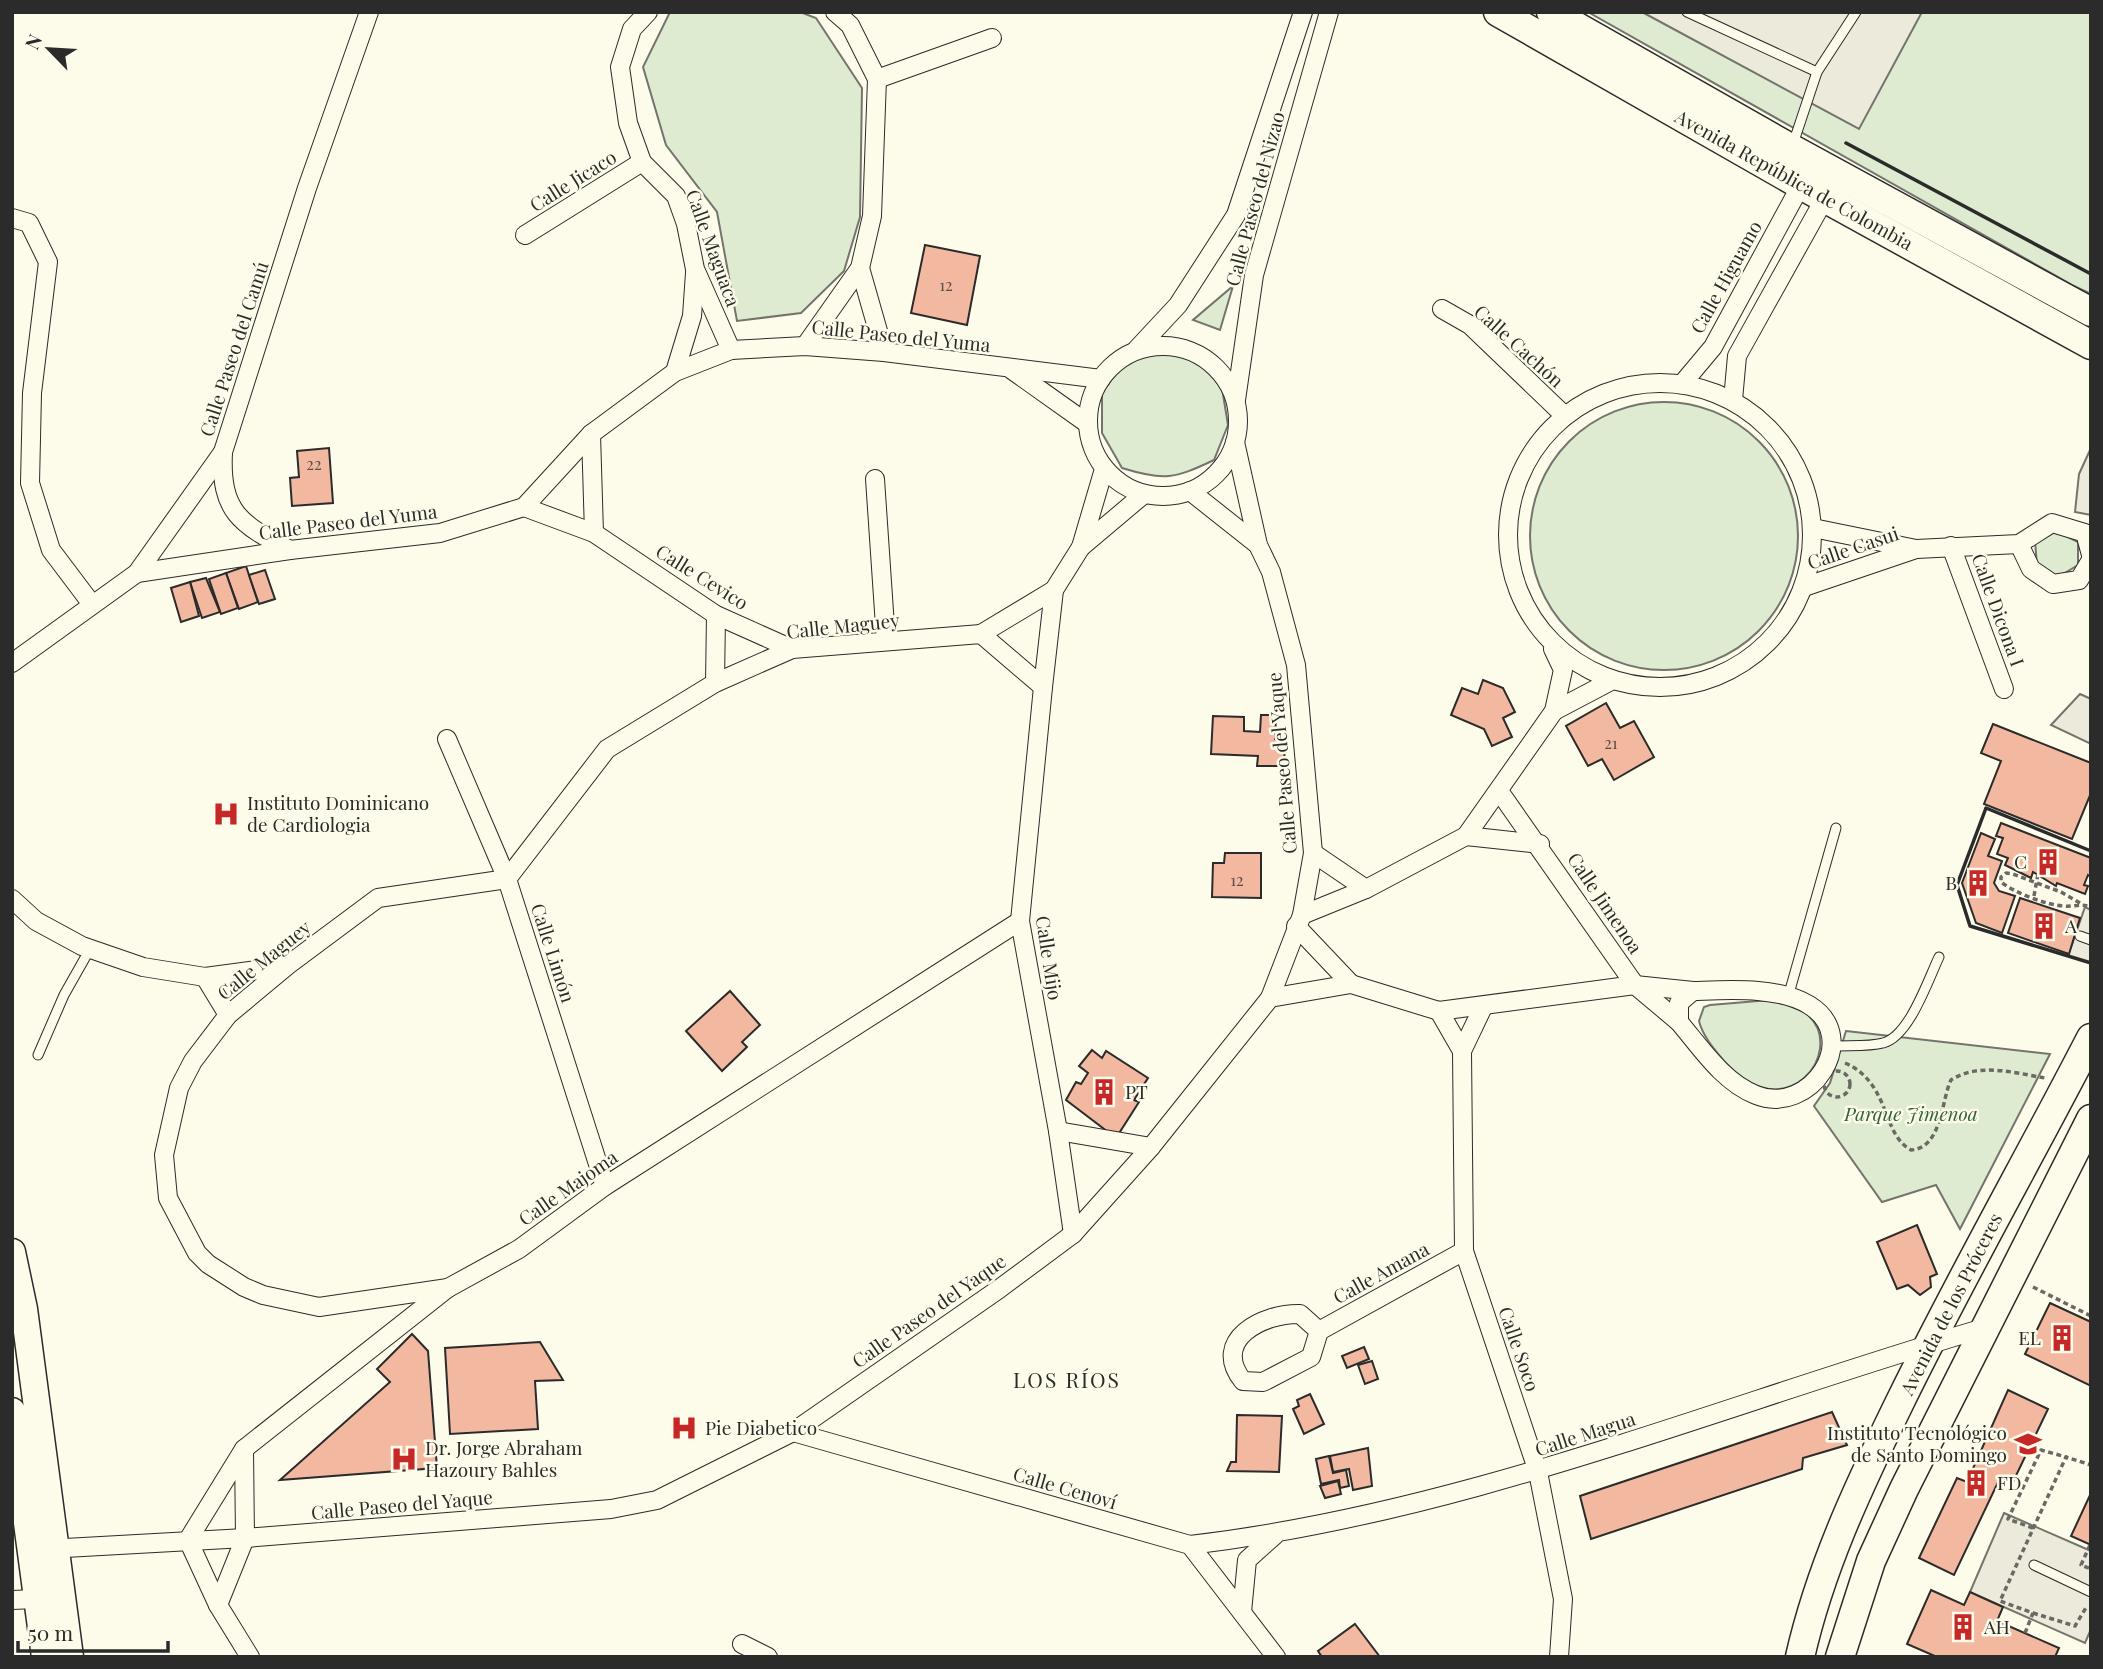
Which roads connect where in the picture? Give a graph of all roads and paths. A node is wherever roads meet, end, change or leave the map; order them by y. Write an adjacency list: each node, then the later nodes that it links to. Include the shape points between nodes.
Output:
1 (369, 12): 37 (street, Calle Paseo del Camú)
2 (648, 12): 14 (street, Calle Maguaca, via 632,29 620,67 628,123)
3 (835, 12): 12 (street, via 850,25)
4 (1303, 12): 24 (street, Calle Paseo del Nizao, via 1236,215 1178,305)
5 (1329, 12): 31 (street, Calle Paseo del Nizao, via 1254,275)
6 (1498, 12): 15 (main road, Avenida República de Colombia)
7 (1551, 12): 13 (main road, Avenida República de Colombia)
8 (1687, 12): 11 (lane)
9 (1856, 12): 11 (lane)
10 (992, 38): 12 (street)
11 (1817, 72): 13 (lane)
12 (877, 79): 18 (street, via 872,216)
13 (1792, 149): 21 (main road, Avenida República de Colombia)
14 (642, 162): 17 (street, Calle Jicaco); 19 (street, Calle Maguaca, via 676,196)
15 (1813, 192): 22 (main road, Avenida República de Colombia); 30 (street, Calle Higuamo, via 1713,347); 32 (street, via 1737,356)
16 (12, 218): 55 (street, via 29,223 48,262 32,393 30,483 51,550)
17 (525, 235)
18 (860, 268): 23 (street); 26 (street)
19 (695, 269): 25 (street, Calle Maguaca); 28 (street, via 692,316)
20 (1442, 309): 33 (street, Calle Cachón, via 1470,325)
21 (2091, 312)
22 (2091, 345)
23 (805, 346): 25 (street, Calle Paseo del Yuma); 26 (street, Calle Paseo del Yuma)
24 (1137, 349): 29 (street, via 1117,361); 31 (street, via 1187,349 1210,362)
25 (731, 350): 28 (street, Calle Paseo del Yuma)
26 (884, 352): 27 (street, Calle Paseo del Yuma)
27 (1009, 368): 29 (street, Calle Paseo del Yuma); 34 (street, Calle Paseo del Yuma)
28 (675, 372): 35 (street, Calle Paseo del Yuma)
29 (1101, 379): 34 (street, via 1091,401)
30 (1682, 384): 32 (street); 33 (street, via 1640,383 1600,395)
31 (1236, 400): 36 (street)
32 (1733, 400): 43 (street, via 1765,423 1790,453 1806,489)
33 (1564, 416): 58 (street, via 1539,442 1521,473 1507,543 1513,578 1527,611)
34 (1088, 424): 38 (street)
35 (591, 434): 42 (street, Calle Paseo del Yuma); 44 (street)
36 (1235, 442): 40 (street, via 1210,480); 46 (street, Calle Paseo del Yaque)
37 (223, 452): 50 (street, via 222,482 242,522); 52 (street, Calle Paseo del Camú)
38 (1104, 469): 41 (street, via 1122,485); 48 (street, Calle Maguey)
39 (875, 479): 59 (street)
40 (1190, 491): 41 (street); 46 (street, Calle Paseo del Yaque)
41 (1144, 494): 48 (street, Calle Maguey)
42 (524, 507): 44 (street, Calle Cevico); 50 (street, Calle Paseo del Yuma, via 440,533)
43 (1813, 528): 49 (street, Calle Casui); 53 (street)
44 (594, 533): 56 (street, Calle Cevico)
45 (2019, 544): 47 (street, Calle Casui); 51 (street, via 2052,523 2085,533); 51 (street, via 2031,569 2053,584 2080,580)
46 (1258, 545): 72 (street, Calle Paseo del Yaque, via 1271,572 1296,665)
47 (1951, 546): 49 (street, Calle Casui); 65 (street, Calle Dicona I)
48 (1081, 547): 54 (street, Calle Maguey)
49 (1916, 549): 53 (street, Calle Casui)
50 (290, 550): 52 (street, Calle Paseo del Yuma)
51 (2091, 557)
52 (137, 573): 55 (street, Calle Paseo del Camú)
53 (1804, 587): 62 (street, via 1781,629 1747,662 1704,682 1657,689)
54 (1054, 590): 57 (street, Calle Maguey); 64 (street, Calle Maguey)
55 (91, 603): 61 (street, Calle Paseo del Camú)
56 (716, 615): 60 (street, Calle Cevico); 63 (street)
57 (981, 634): 59 (street, Calle Maguey); 64 (street)
58 (1547, 640): 62 (street, via 1577,665); 66 (street, via 1563,670)
59 (886, 641): 60 (street, Calle Maguey)
60 (792, 649): 63 (street, Calle Maguey)
61 (12, 663)
62 (1611, 681): 66 (street)
63 (715, 683): 74 (street, Calle Maguey, via 607,749)
64 (1043, 688): 83 (street, Calle Mijo)
65 (2004, 689)
66 (1554, 711): 68 (street)
67 (447, 739): 74 (street, Calle Limón)
68 (1499, 790): 70 (street); 71 (street, Calle Jimenoa)
69 (1836, 828): 94 (lane)
70 (1466, 836): 71 (street, Calle Jimenoa); 78 (street)
71 (1540, 844): 92 (street, Calle Jimenoa)
72 (1313, 853): 78 (street); 84 (street, Calle Paseo del Yaque)
73 (2038, 874): 76 (path)
74 (508, 879): 89 (street, Calle Maguey, via 378,898); 108 (street, Calle Limón)
75 (2001, 882): 76 (path, via 2006,873); 77 (path); 79 (path)
76 (2035, 882): 79 (path); 81 (path)
77 (1996, 887)
78 (1366, 889): 84 (street)
79 (2034, 896): 81 (path, via 2053,906)
80 (12, 900): 87 (street, via 36,921)
81 (2080, 903): 82 (path)
82 (2091, 907)
83 (1020, 921): 106 (street, Calle Mijo); 108 (street, Calle Majoma)
84 (1299, 921): 91 (street); 95 (street, Calle Paseo del Yaque)
85 (2080, 936): 86 (lane)
86 (2091, 940)
87 (90, 949): 90 (street, via 143,967); 103 (lane)
88 (1939, 957): 102 (lane, via 1897,1037 1883,1044)
89 (288, 965): 90 (street); 98 (street, Calle Maguey)
90 (205, 977): 98 (street)
91 (1351, 984): 95 (street); 97 (street)
92 (1636, 985): 93 (street, Calle Jimenoa); 96 (street); 99 (street, Calle Jimenoa)
93 (1693, 991): 94 (street, Calle Jimenoa); 99 (street, via 1679,1003)
94 (1788, 997): 102 (street, via 1808,1004 1822,1016 1831,1028)
95 (1269, 998): 107 (street, Calle Paseo del Yaque)
96 (1483, 1007): 97 (street); 101 (street, Calle Soco)
97 (1439, 1011): 101 (street, Calle Soco)
98 (228, 1015): 113 (street, Calle Maguey, via 193,1061 180,1088 164,1156 168,1198 197,1253 244,1287 319,1307)
99 (1679, 1022): 102 (street, Calle Jimenoa, via 1727,1076 1758,1096 1798,1095 1820,1076)
100 (2091, 1038): 104 (main road, Avenida de los Próceres)
101 (1462, 1051): 110 (street, Calle Soco)
102 (1832, 1051): 104 (path, via 1869,1078 1899,1139 1911,1150 1929,1142 1951,1080 1962,1073 2002,1071)
103 (38, 1055)
104 (2068, 1082): 117 (main road, Avenida de los Próceres)
105 (2091, 1119): 112 (main road, Avenida de los Próceres)
106 (1058, 1130): 107 (street); 109 (street, Calle Mijo)
107 (1151, 1147): 109 (street, Calle Paseo del Yaque)
108 (605, 1186): 113 (street, Calle Majoma, via 519,1249)
109 (1073, 1234): 119 (street, Calle Paseo del Yaque)
110 (1464, 1251): 116 (street, Calle Amana); 123 (street, Calle Soco)
111 (12, 1252): 130 (main road, via 24,1309)
112 (2012, 1274): 114 (path); 115 (main road, Avenida de los Próceres)
113 (448, 1288): 120 (street, Calle Majoma)
114 (2091, 1316)
115 (1983, 1328): 117 (street, Calle Magua); 148 (main road, Avenida de los Próceres, via 1871,1561)
116 (1319, 1331): 116 (street, via 1300,1314 1247,1329 1235,1341 1234,1369 1243,1381 1264,1382 1311,1357)
117 (1928, 1344): 123 (street, Calle Magua); 147 (main road, Avenida de los Próceres, via 1828,1559)
118 (12, 1410): 130 (main road)
119 (793, 1433): 126 (street, Calle Paseo del Yaque, via 657,1500 611,1509); 128 (street, Calle Cenoví)
120 (244, 1449): 126 (street); 127 (street, Calle Majoma)
121 (2066, 1457): 122 (path); 124 (path); 124 (path, via 2041,1450 2008,1519)
122 (2091, 1465)
123 (1538, 1472): 125 (street, Calle Magua); 146 (street, Calle Soco, via 1563,1600)
124 (2033, 1528): 138 (path, via 2000,1601)
125 (1275, 1535): 128 (street, Calle Magua); 137 (street, via 1247,1560)
126 (245, 1538): 127 (street, Calle Paseo del Yaque); 136 (street)
127 (188, 1539): 130 (street, Calle Paseo del Yaque); 136 (street)
128 (1190, 1545): 137 (street)
129 (2090, 1545): 132 (path, via 2081,1565)
130 (43, 1550): 134 (main road); 142 (main road)
131 (2034, 1565): 133 (lane)
132 (2091, 1569)
133 (2091, 1592)
134 (24, 1599): 141 (main road)
135 (2091, 1599): 138 (path, via 2075,1626)
136 (219, 1605): 143 (street)
137 (1242, 1612): 145 (street)
138 (2033, 1613): 139 (path)
139 (2025, 1633)
140 (742, 1644): 144 (street)
141 (45, 1657)
142 (70, 1657)
143 (250, 1657)
144 (768, 1657)
145 (1276, 1657)
146 (1559, 1657)
147 (1801, 1657)
148 (1840, 1657)

